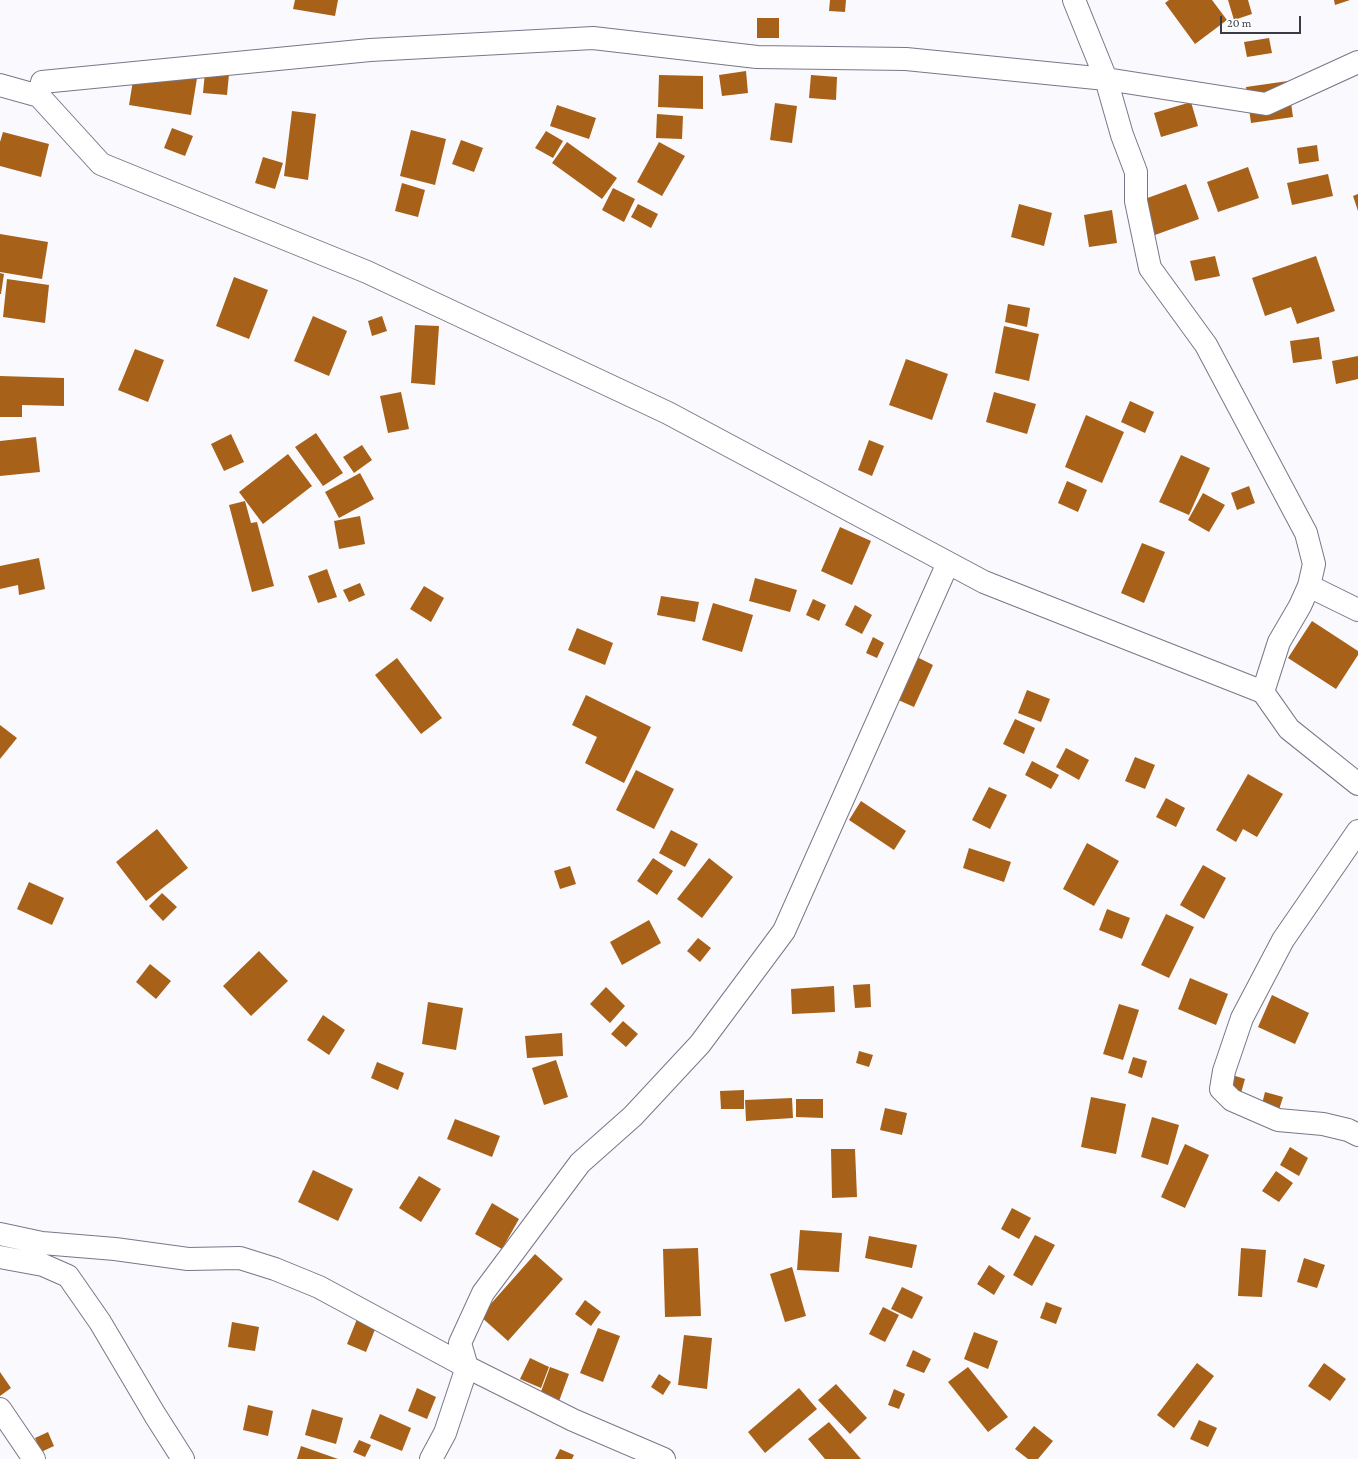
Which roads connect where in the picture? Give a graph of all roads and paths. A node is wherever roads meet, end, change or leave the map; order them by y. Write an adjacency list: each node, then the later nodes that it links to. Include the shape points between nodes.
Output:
1 (1074, 0): 3 (street)
2 (1358, 63): 3 (street, via 1266,104)
3 (1106, 79): 5 (street, via 906,59 757,57 593,38 370,50 42,82); 7 (street, via 1136,172 1136,201 1150,268 1206,345 1306,533 1314,564)
4 (0, 85): 5 (street)
5 (38, 96): 6 (street, via 101,164 367,272 661,410)
6 (948, 563): 9 (street, via 984,582); 15 (street, via 784,931 700,1044 633,1116 580,1163 483,1293 460,1343)
7 (1309, 586): 8 (street); 9 (street, via 1279,642)
8 (1358, 610)
9 (1263, 692): 10 (street, via 1289,729)
10 (1358, 784)
11 (1358, 831): 12 (street, via 1283,940 1242,1018 1224,1071 1221,1089 1232,1100 1278,1120 1323,1124)
12 (1358, 1135)
13 (0, 1234): 15 (street, via 42,1243 188,1259 240,1258 318,1287)
14 (0, 1257): 18 (street, via 43,1265 68,1276 100,1322)
15 (467, 1367): 19 (street, via 445,1433); 20 (street, via 573,1420)
16 (0, 1409): 17 (street)
17 (34, 1459)
18 (183, 1459)
19 (431, 1459)
20 (664, 1459)

